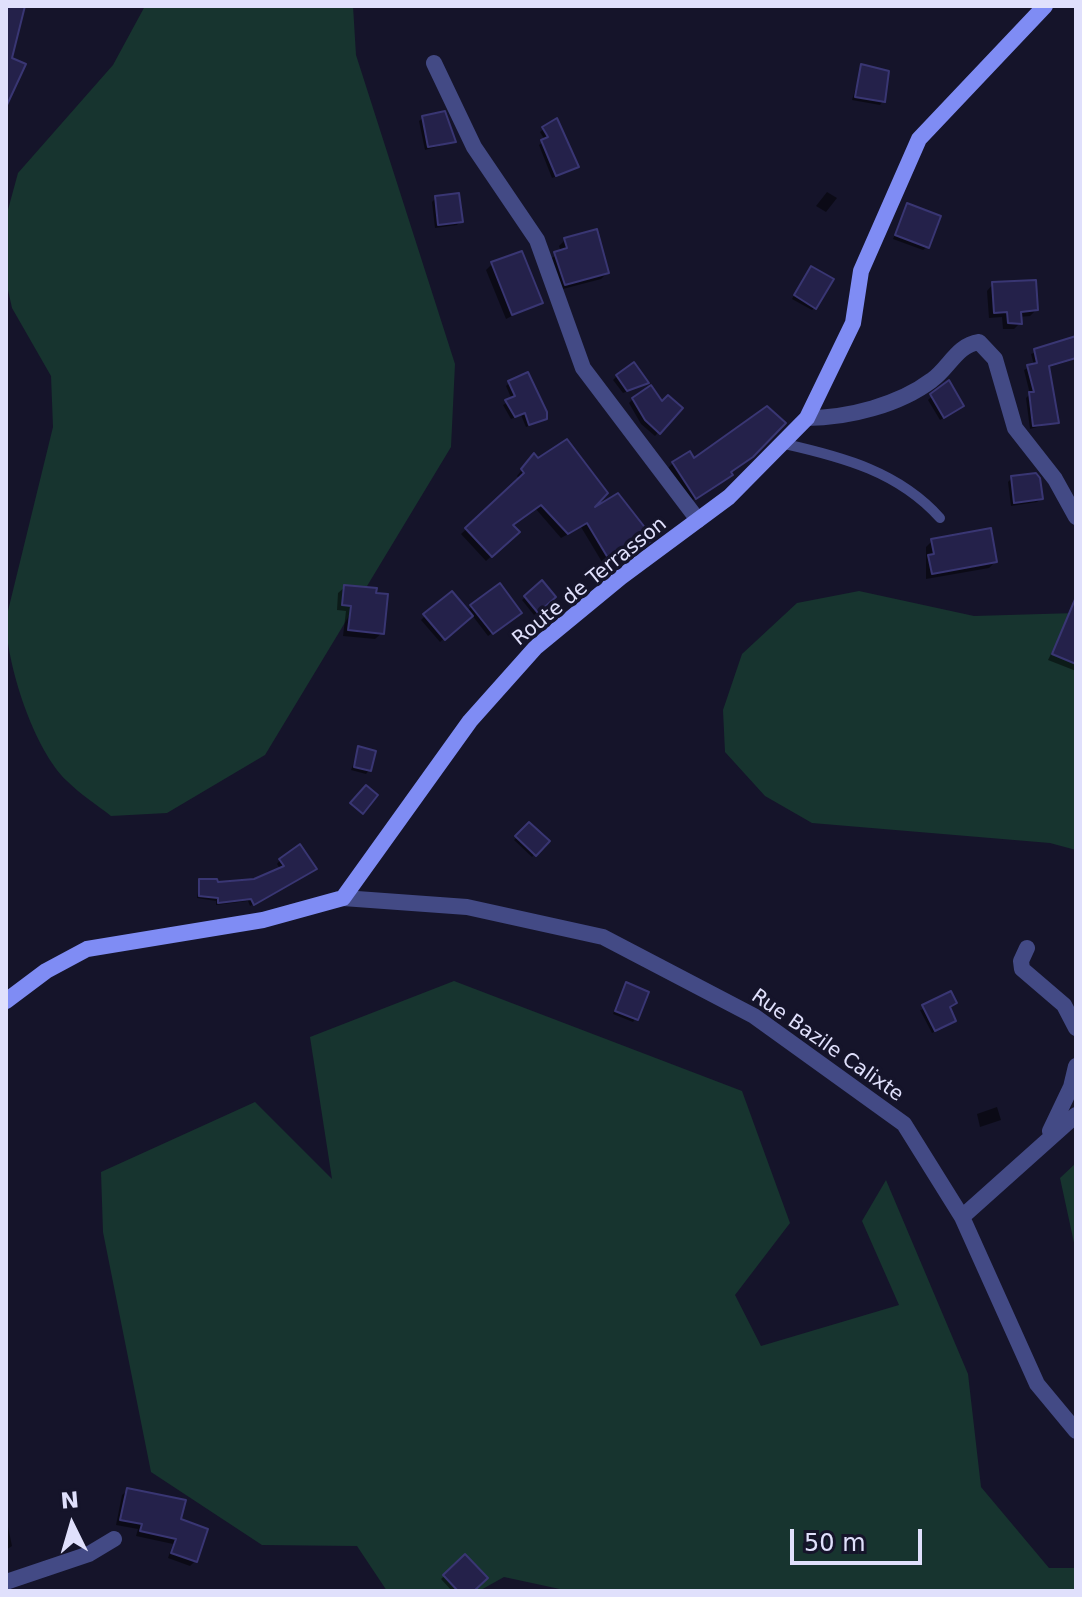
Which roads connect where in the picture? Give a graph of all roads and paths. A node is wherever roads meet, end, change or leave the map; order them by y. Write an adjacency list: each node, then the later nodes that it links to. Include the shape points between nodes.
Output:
1 (1045, 6): 3 (street, Route de Terrasson, via 919,139 861,271 853,323)
2 (434, 63): 7 (street, via 474,147 537,240 583,368)
3 (807, 418): 4 (street, Route de Terrasson); 5 (street, via 854,413 913,392 934,379 963,347 979,342 995,359 1015,428 1055,479)
4 (785, 444): 6 (lane, via 851,459 923,499); 7 (street, Route de Terrasson)
5 (1076, 517)
6 (940, 518)
7 (698, 520): 8 (street, Route de Terrasson, via 536,647 461,733)
8 (343, 898): 10 (street, via 263,920 87,949); 15 (street, Rue Bazile Calixte, via 467,907 603,937 754,1016 904,1124)
9 (1027, 948): 11 (street, via 1022,969 1064,1005)
10 (6, 1001)
11 (1076, 1028)
12 (1076, 1066): 14 (street)
13 (1076, 1115): 14 (street)
14 (1044, 1141): 15 (street)
15 (962, 1217): 16 (street, Rue Bazile Calixte, via 1037,1384)
16 (1076, 1431)
17 (114, 1539): 18 (street, via 89,1554)
18 (6, 1582)

